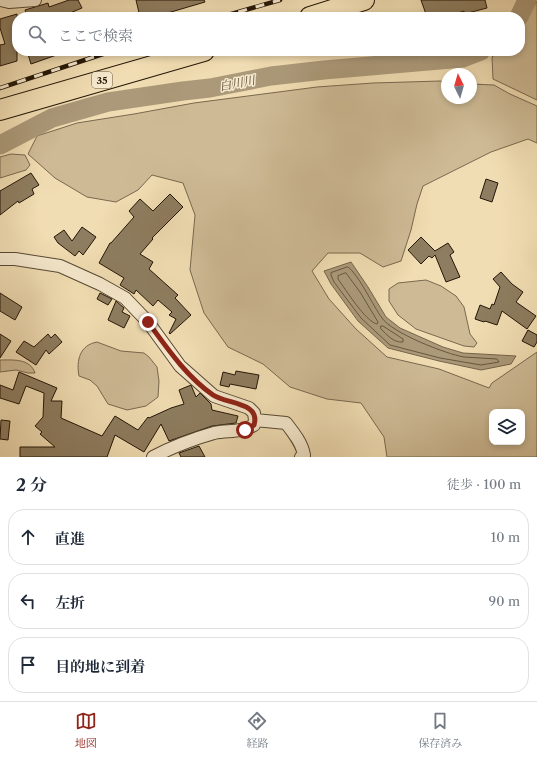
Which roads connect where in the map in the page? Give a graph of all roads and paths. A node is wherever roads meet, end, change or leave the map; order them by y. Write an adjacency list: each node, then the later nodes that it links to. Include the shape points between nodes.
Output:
1 (1, 0): 2 (street)
2 (34, 0)
3 (364, 0): 4 (highway)
4 (326, 12)
5 (187, 56): 6 (highway, 35)
6 (0, 110)
7 (0, 259): 8 (street, via 60,266 126,298 148,322 180,366 214,396 249,408 254,413)
8 (255, 420): 9 (street, via 254,425 245,430 215,433 172,447); 10 (street, via 286,423 303,451 304,455)
9 (153, 457)
10 (301, 457)

